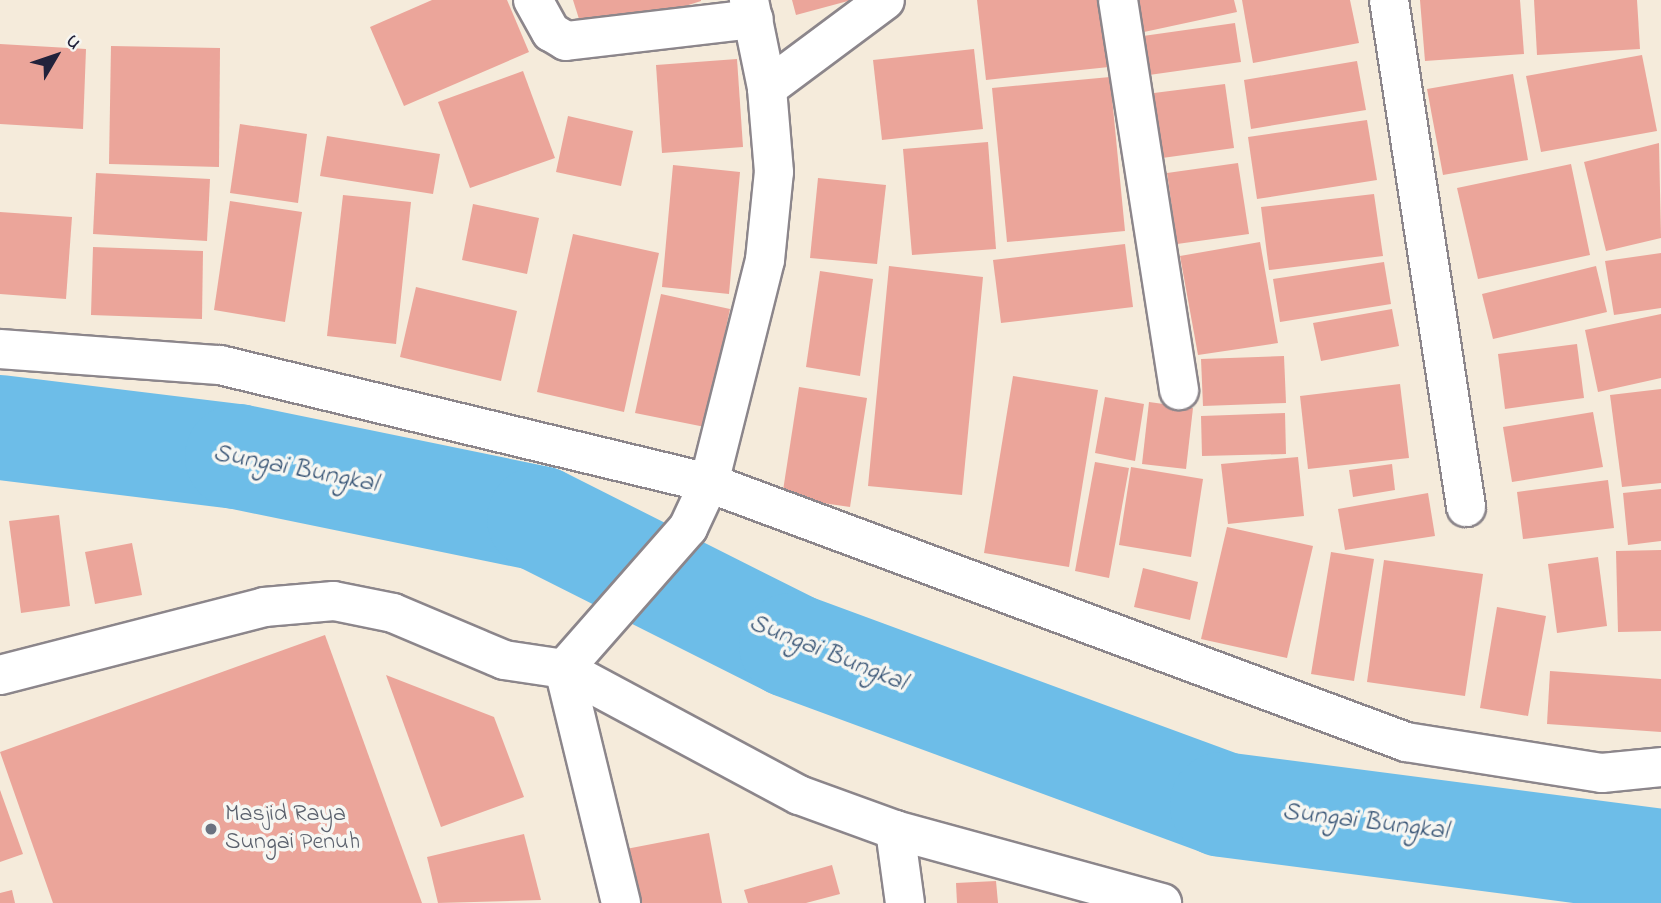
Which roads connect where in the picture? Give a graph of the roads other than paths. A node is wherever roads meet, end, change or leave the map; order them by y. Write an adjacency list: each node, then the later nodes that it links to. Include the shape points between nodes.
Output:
1 (533, 0): 5 (street, via 551,32 566,40)
2 (885, 0): 6 (street)
3 (1118, 0): 8 (street)
4 (1389, 0): 10 (street)
5 (751, 10): 6 (street)
6 (767, 88): 9 (street, via 774,172 765,260)
7 (0, 349): 9 (street, via 220,365)
8 (1179, 390)
9 (709, 482): 11 (street, via 688,528); 13 (street, via 1406,742 1602,773)
10 (1466, 507)
11 (564, 669): 12 (street, via 504,660 393,613 334,601 264,607); 14 (street, via 799,795); 15 (street)
12 (0, 676)
13 (1661, 767)
14 (895, 830): 16 (street); 17 (street)
15 (621, 903)
16 (905, 903)
17 (1162, 903)

